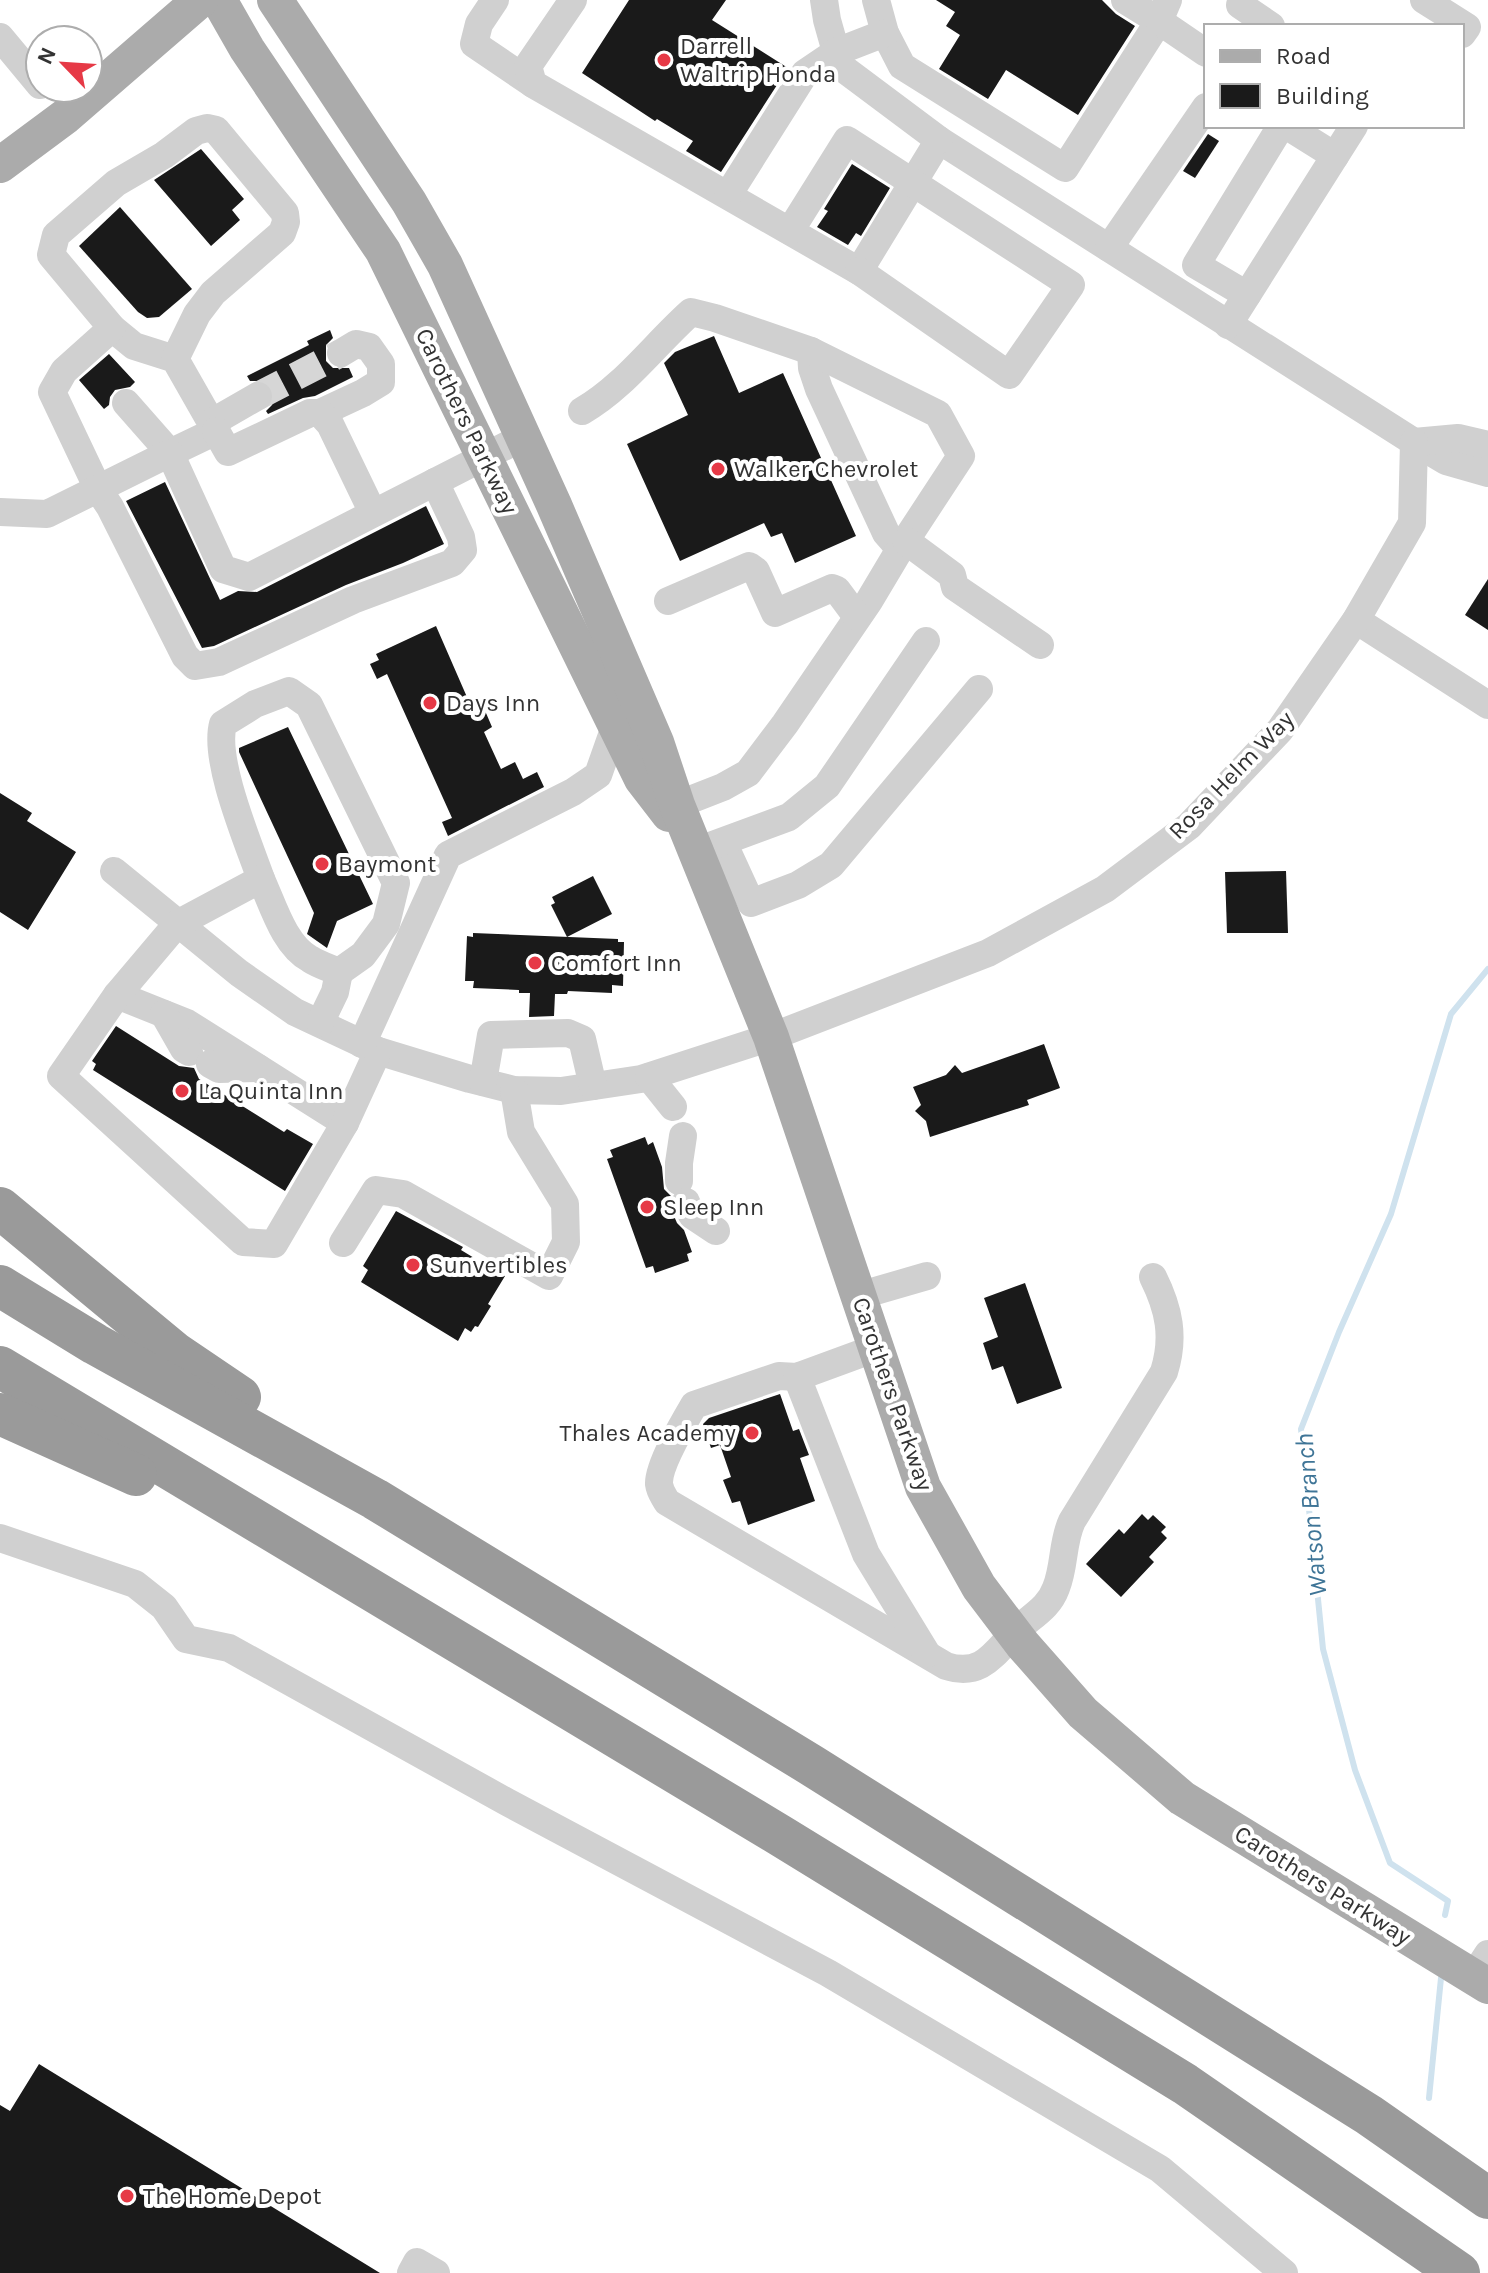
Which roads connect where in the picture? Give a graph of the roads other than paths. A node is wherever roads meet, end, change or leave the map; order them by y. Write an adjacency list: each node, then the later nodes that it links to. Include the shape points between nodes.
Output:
1 (200, 0): 22 (main road)
2 (219, 0): 49 (main road, Carothers Parkway, via 383,251)
3 (275, 0): 45 (main road, Carothers Parkway, via 445,265)
4 (495, 0): 19 (street, via 479,24 474,44)
5 (573, 0): 19 (street, via 528,66)
6 (824, 0): 17 (street)
7 (876, 0): 14 (street)
8 (1125, 0): 11 (street)
9 (1243, 0): 12 (street, via 1240,5)
10 (1424, 0): 13 (street)
11 (1163, 10): 14 (street, via 1065,168 902,66); 16 (street)
12 (1268, 24)
13 (1462, 24)
14 (885, 33): 17 (street)
15 (0, 37): 18 (street)
16 (1204, 51)
17 (836, 52): 26 (street, via 840,66); 30 (street, via 805,73)
18 (24, 66)
19 (533, 84): 30 (street)
20 (56, 104): 22 (street)
21 (1204, 110): 32 (street)
22 (66, 116): 28 (main road)
23 (1283, 128): 34 (street, via 1196,265)
24 (1287, 128): 27 (street)
25 (1353, 128): 27 (street)
26 (939, 140): 29 (street); 32 (street)
27 (1335, 156): 34 (street)
28 (0, 165)
29 (913, 183): 31 (street, via 847,140); 33 (street); 33 (street, via 1071,285 1009,375)
30 (728, 195): 31 (street)
31 (790, 231): 33 (street)
32 (1109, 248): 35 (street)
33 (859, 271)
34 (1247, 295): 35 (street)
35 (1228, 325): 46 (street)
36 (112, 328): 39 (street, via 134,346); 39 (street, via 51,255 56,235 116,183 196,131 216,130 285,213 286,222 282,233 213,293); 52 (street, via 64,371 52,392)
37 (811, 351): 42 (street, via 691,312 605,397); 55 (street, via 819,389 886,533); 55 (street, via 938,414 961,456)
38 (341, 353): 43 (street, via 356,344 369,347 381,364 381,382)
39 (175, 359): 44 (street)
40 (258, 396): 44 (street)
41 (126, 403): 48 (street)
42 (582, 411)
43 (320, 413): 44 (street, via 228,452); 54 (street)
44 (213, 427): 48 (street)
45 (523, 437): 49 (street); 64 (main road, Carothers Parkway, via 656,742)
46 (1414, 442): 47 (street, via 1458,438); 50 (street, via 1446,461); 58 (street, Rosa Helm Way, via 1412,523)
47 (1488, 445)
48 (170, 453): 52 (street); 54 (street, via 223,569 249,577)
49 (484, 456): 51 (street); 63 (main road, Carothers Parkway)
50 (1488, 473)
51 (435, 482): 52 (street, via 461,537 463,550 452,563 353,600 219,662 195,666); 54 (street)
52 (98, 489): 53 (street, via 47,514)
53 (0, 512)
54 (373, 513)
55 (903, 545): 57 (street); 60 (street, via 952,575 955,587)
56 (668, 601): 57 (street, via 749,566 775,613 832,588)
57 (857, 617): 64 (street, via 748,773)
58 (1356, 620): 62 (street); 73 (street, Rosa Helm Way, via 1280,730 1189,826 1105,889 988,953)
59 (926, 641): 65 (street, via 827,786 789,817)
60 (1040, 645)
61 (979, 689): 65 (street, via 831,865 809,878 751,903)
62 (1488, 705)
63 (616, 724): 65 (main road, Carothers Parkway, via 642,779); 74 (street, via 598,775 448,855)
64 (677, 805): 65 (main road, Carothers Parkway)
65 (710, 846): 73 (main road, Carothers Parkway)
66 (114, 871): 68 (street, Rosa Helm Way)
67 (261, 879): 68 (street); 69 (street, via 297,949); 69 (street, via 219,736 223,724 289,691 309,705 396,883 386,924 363,955)
68 (177, 924): 70 (street); 72 (street, Rosa Helm Way, via 295,1012)
69 (339, 972): 72 (street)
70 (117, 995): 71 (street); 81 (street, via 61,1076 243,1242 274,1244)
71 (164, 1014): 75 (street); 75 (street, via 184,1049 199,1058 219,1069)
72 (320, 1023): 74 (street, Rosa Helm Way)
73 (771, 1037): 76 (street, Rosa Helm Way); 89 (main road, Carothers Parkway)
74 (370, 1047): 77 (street, Rosa Helm Way); 81 (street)
75 (258, 1068): 81 (street)
76 (649, 1077): 78 (street, Rosa Helm Way); 80 (street)
77 (483, 1082): 78 (street, via 491,1035 568,1033 582,1039); 79 (street, Rosa Helm Way)
78 (593, 1086): 79 (street, Rosa Helm Way)
79 (514, 1090): 85 (street, via 521,1132 565,1204 566,1242 549,1276 403,1194 376,1190)
80 (673, 1107)
81 (345, 1123)
82 (683, 1136): 84 (street, via 682,1192 692,1215)
83 (0, 1208): 94 (highway, via 175,1353)
84 (716, 1231)
85 (343, 1243)
86 (927, 1276): 89 (street)
87 (1153, 1277): 97 (street, via 1169,1320 1171,1351 1164,1372 1072,1521 1058,1585 1049,1602)
88 (0, 1286): 94 (highway)
89 (858, 1296): 90 (main road, Carothers Parkway)
90 (876, 1348): 92 (street); 97 (main road, Carothers Parkway, via 923,1487 979,1587)
91 (0, 1367): 96 (highway)
92 (797, 1377): 98 (street, via 866,1554); 98 (street, via 779,1376 694,1405 677,1434 660,1490 667,1502)
93 (0, 1414): 96 (highway)
94 (375, 1499): 100 (highway, via 1176,1992)
95 (0, 1538): 103 (street, via 135,1584 164,1607 186,1639 229,1648 828,1973 1160,2169)
96 (312, 1555): 104 (highway, via 1185,2084)
97 (1014, 1633): 98 (street, via 996,1654 973,1668 959,1670); 99 (main road, Carothers Parkway, via 1083,1713 1182,1798)
98 (929, 1656)
99 (1483, 1973)
100 (1488, 2198)
101 (411, 2273): 102 (street, via 417,2262)
102 (436, 2273)
103 (1284, 2273)
104 (1459, 2273)

